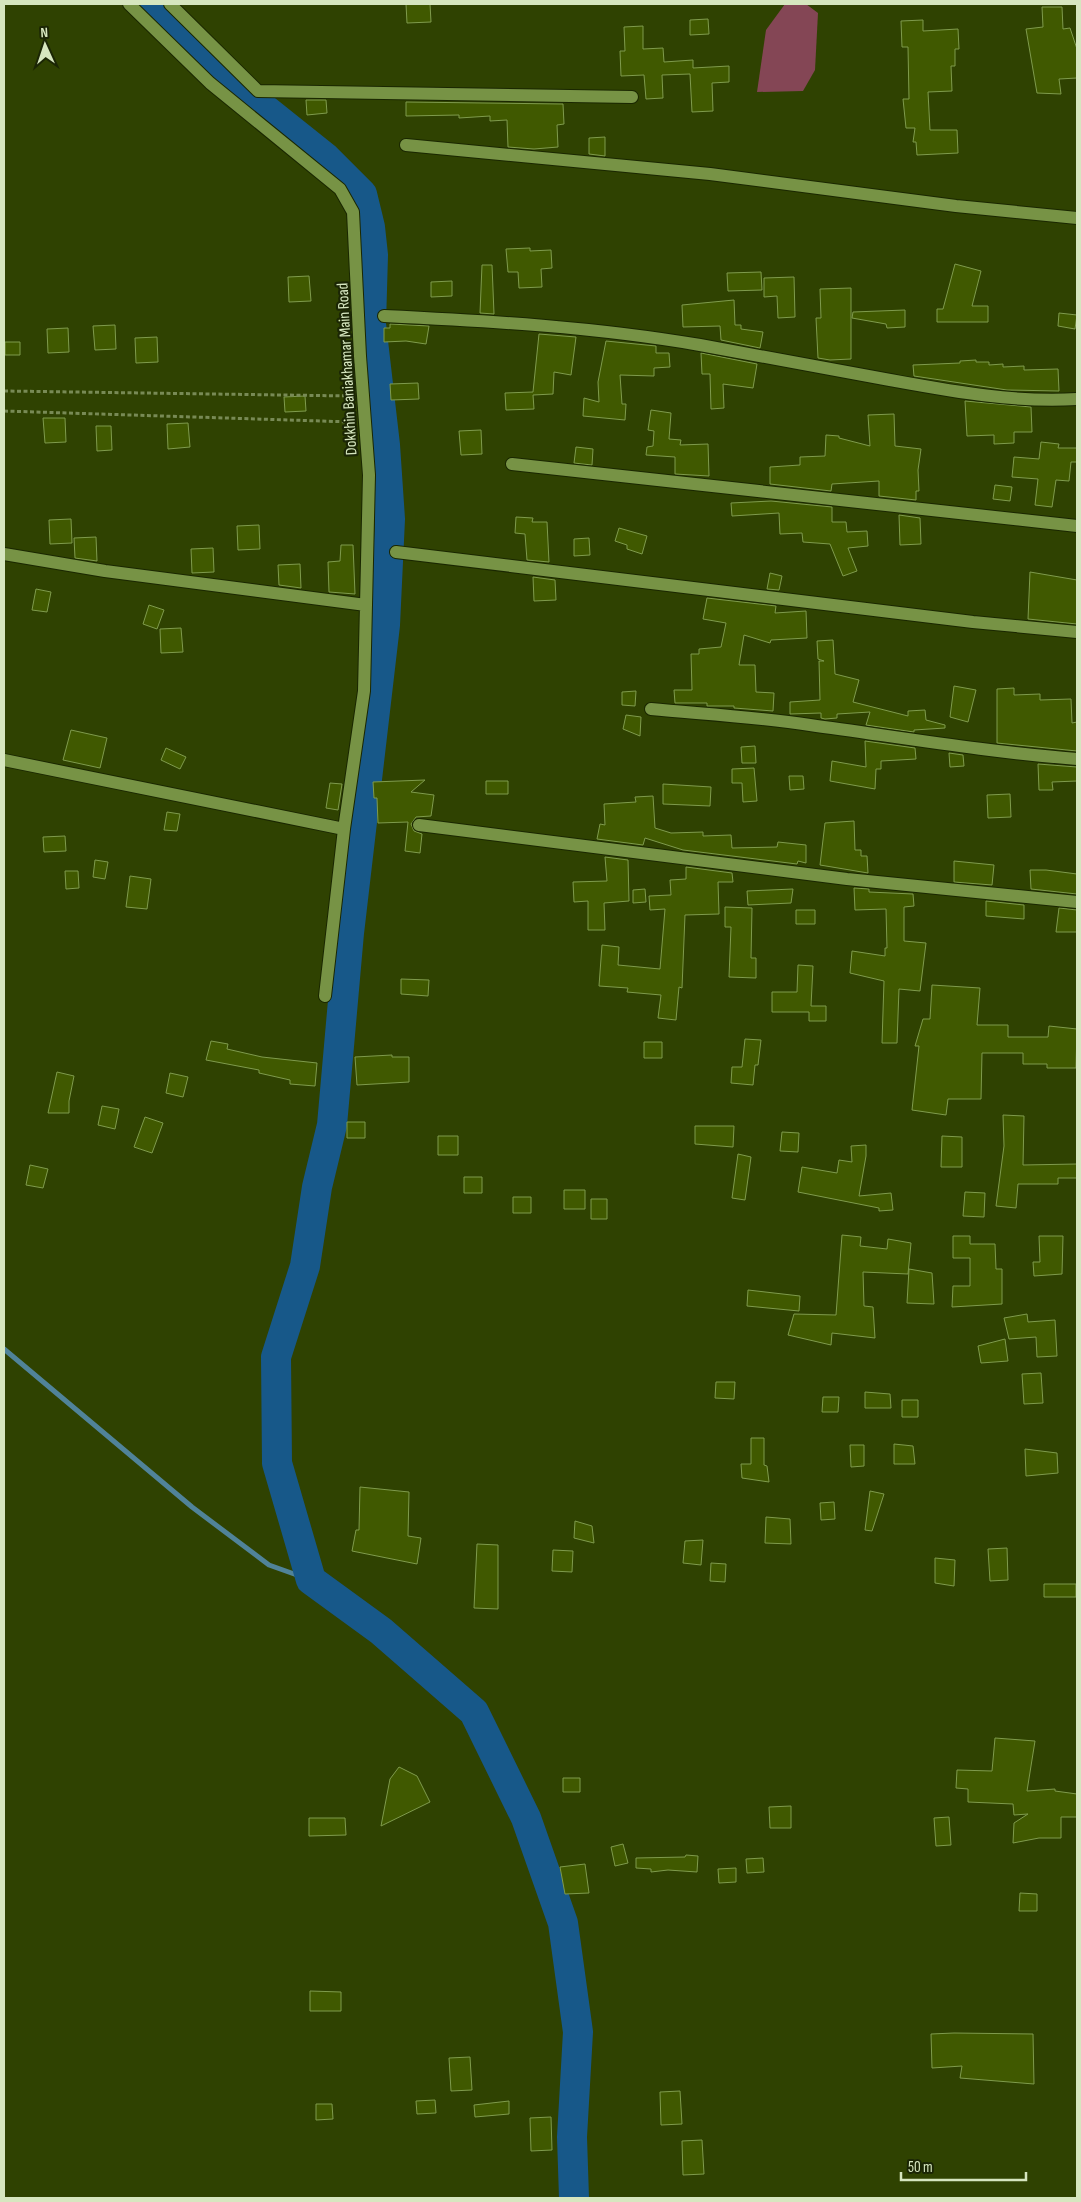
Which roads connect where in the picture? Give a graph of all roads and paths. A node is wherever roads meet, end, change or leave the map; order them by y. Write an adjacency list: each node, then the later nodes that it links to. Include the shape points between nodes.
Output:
1 (129, 4): 8 (street, Dokkhin Baniakhamar Main Road, via 210,83 340,189 353,212)
2 (170, 4): 3 (street, via 258,91)
3 (632, 97)
4 (406, 145): 5 (street, via 710,174)
5 (1077, 218)
6 (384, 316): 9 (street, via 531,323 614,332 965,393 1053,401)
7 (4, 391): 8 (path)
8 (363, 396): 11 (street, Dokkhin Baniakhamar Main Road)
9 (1077, 399)
10 (4, 411): 11 (path)
11 (365, 422): 16 (street, Dokkhin Baniakhamar Main Road, via 369,475)
12 (512, 464): 13 (street)
13 (1077, 526)
14 (396, 552): 17 (street)
15 (4, 554): 16 (street)
16 (366, 606): 22 (street, Dokkhin Baniakhamar Main Road, via 364,691)
17 (1077, 632)
18 (651, 708): 19 (street, via 808,724 970,748)
19 (1077, 759)
20 (4, 760): 22 (street)
21 (419, 825): 23 (street, via 847,879)
22 (344, 829): 24 (street, Dokkhin Baniakhamar Main Road)
23 (1077, 902)
24 (326, 996)

